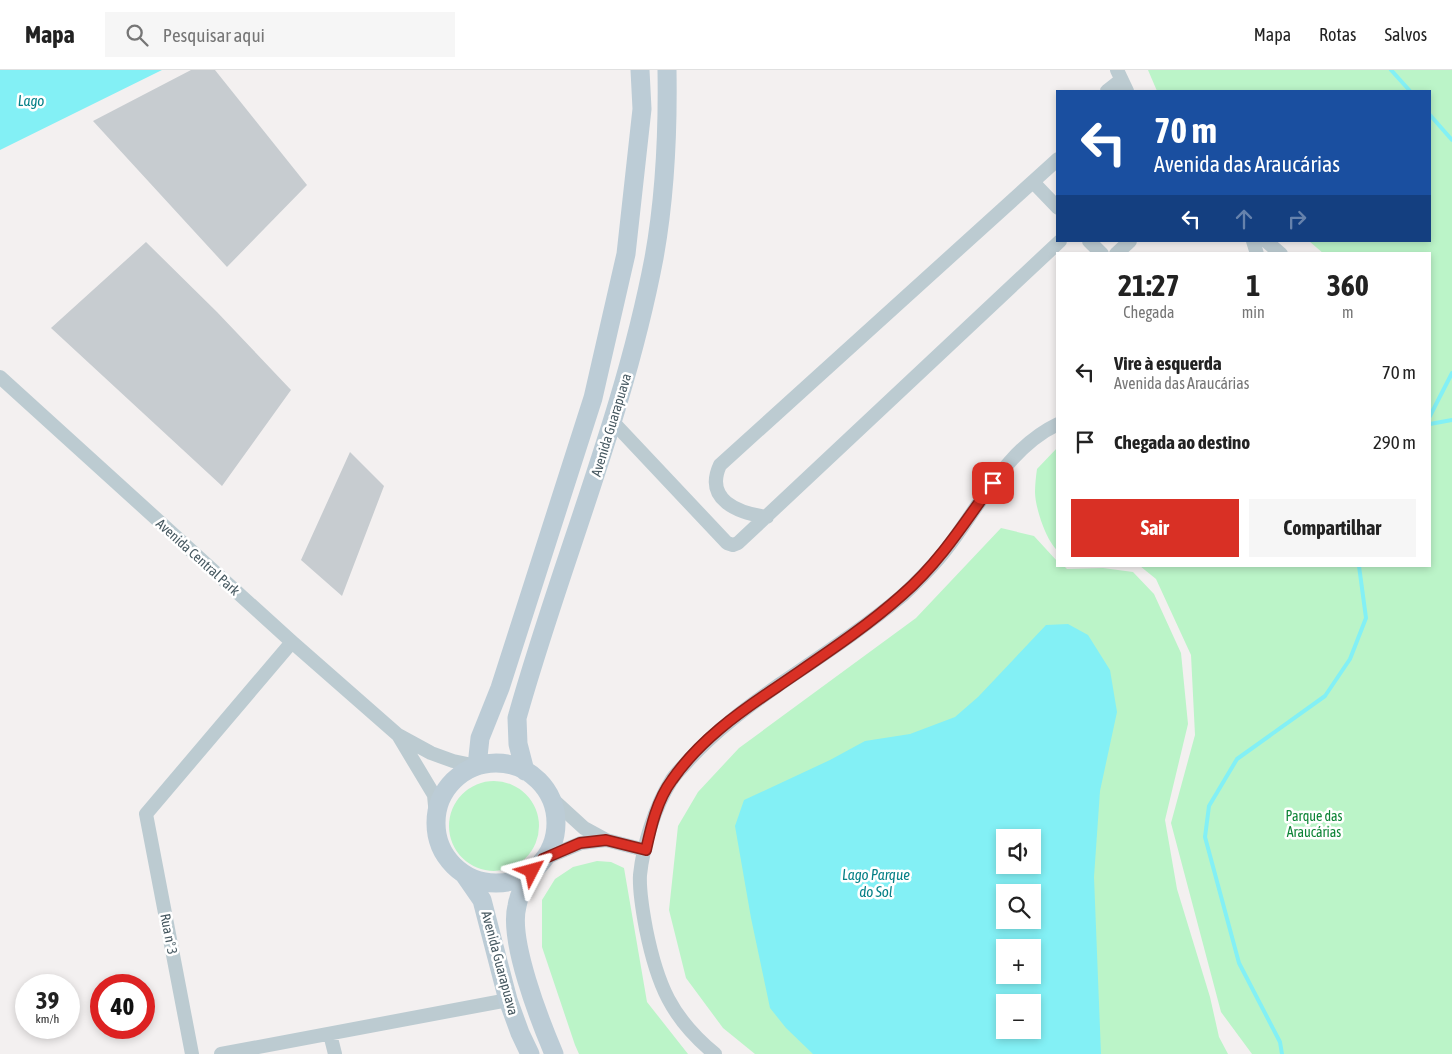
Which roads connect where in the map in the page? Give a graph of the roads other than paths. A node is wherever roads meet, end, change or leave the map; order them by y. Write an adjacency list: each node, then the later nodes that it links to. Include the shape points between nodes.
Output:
1 (640, 70): 21 (street, Avenida Guarapuava, via 642,109 626,254 593,398 500,688 480,738)
2 (667, 70): 16 (street, Avenida Guarapuava, via 668,123 654,257)
3 (1122, 80): 4 (street)
4 (1108, 90)
5 (1056, 160): 6 (street)
6 (1033, 182): 7 (street); 18 (street, via 720,464 715,476 716,489 734,509)
7 (1054, 198)
8 (1059, 242): 18 (street)
9 (1090, 242): 12 (street)
10 (1129, 242): 13 (street)
11 (1267, 242): 14 (street)
12 (1100, 252)
13 (1118, 252)
14 (1279, 252)
15 (0, 377): 19 (street, Avenida Central Park)
16 (613, 422): 18 (street, via 727,543 738,543); 22 (street, Avenida Guarapuava, via 517,718 518,744)
17 (1056, 425): 26 (street, via 1025,447 1003,470 940,557 902,595 740,712 707,740 671,780 652,821)
18 (767, 517)
19 (292, 642): 20 (street, Avenida Central Park); 31 (street, Rua nº 3, via 146,814)
20 (398, 735): 21 (street, via 431,753); 24 (street, via 434,795)
21 (477, 766): 22 (street, via 510,764); 24 (street, via 449,785)
22 (526, 771): 23 (street)
23 (549, 796): 25 (street, via 584,828); 27 (street, via 555,828 552,844)
24 (436, 816): 28 (street, via 442,850 451,864)
25 (606, 840): 26 (street); 27 (street, via 580,843)
26 (646, 850): 36 (street, via 640,877 653,965 680,1020)
27 (538, 865): 28 (street, via 516,879 499,883 481,881); 35 (street, Avenida Guarapuava, via 516,908 516,932 524,968)
28 (464, 874): 29 (street, Avenida Guarapuava, via 484,907)
29 (508, 1000): 30 (street); 34 (street, Avenida Guarapuava)
30 (330, 1034): 32 (street); 33 (street)
31 (192, 1054)
32 (221, 1054)
33 (336, 1054)
34 (530, 1054)
35 (554, 1054)
36 (715, 1054)

